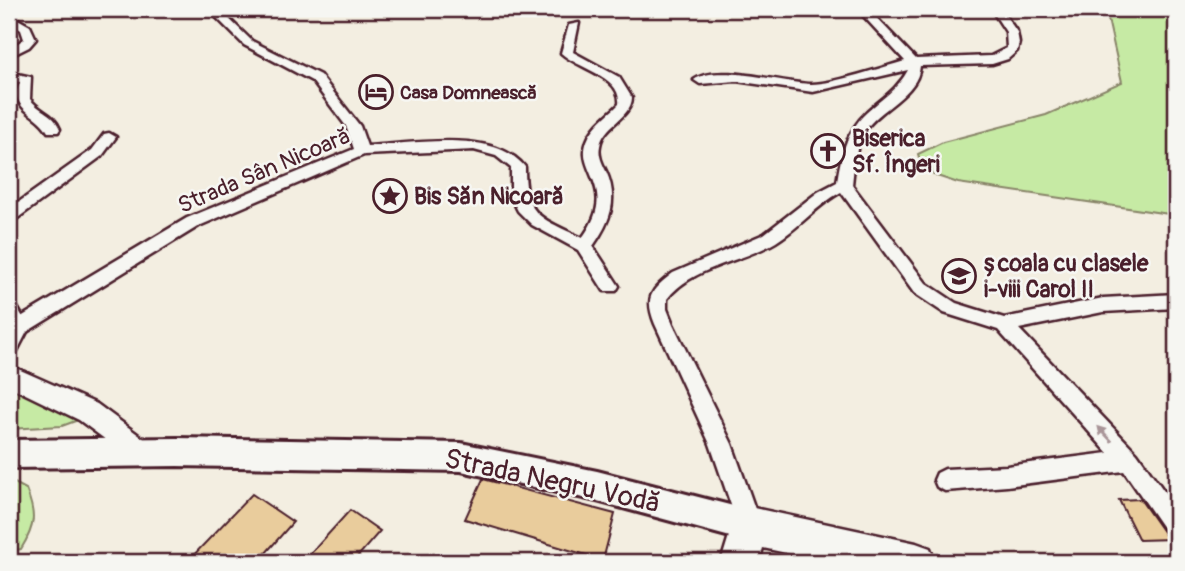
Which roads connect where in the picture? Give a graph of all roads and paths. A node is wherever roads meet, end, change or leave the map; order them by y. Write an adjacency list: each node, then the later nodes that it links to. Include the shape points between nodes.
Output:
1 (213, 9): 12 (street, via 248,43 316,78 353,126)
2 (862, 9): 7 (street)
3 (996, 9): 7 (street, via 1014,41 1013,49 1004,56)
4 (9, 17): 6 (street, via 26,28 30,39)
5 (575, 25): 15 (street, via 567,53 615,80 627,100 592,145 606,205)
6 (9, 53)
7 (913, 63): 9 (street, via 813,88 736,77); 13 (street, via 915,70 905,86 857,132)
8 (9, 76): 10 (street, via 27,80 22,98 27,107 49,119)
9 (700, 80)
10 (53, 129)
11 (110, 138): 14 (street)
12 (362, 151): 15 (street, Strada Sân Nicoară, via 449,145 501,153 518,167 524,210); 19 (street, Strada Sân Nicoară, via 194,222)
13 (844, 185): 18 (street, via 919,288 950,308); 25 (street, via 818,198 770,237 696,269 658,298 664,324 721,444)
14 (9, 216)
15 (584, 246): 16 (street)
16 (610, 286)
17 (1176, 302): 18 (street, via 1103,305)
18 (1003, 325): 23 (street, one-way to 18)
19 (12, 329)
20 (9, 375): 21 (street, via 88,412)
21 (142, 452): 22 (main road, Strada Negru Vodă); 25 (main road, Strada Negru Vodă, via 461,457)
22 (9, 454)
23 (1129, 460): 24 (street); 26 (street)
24 (945, 480)
25 (749, 526): 27 (main road); 28 (main road, Strada Negru Vodă)
26 (1176, 527)
27 (740, 562)
28 (916, 562)

